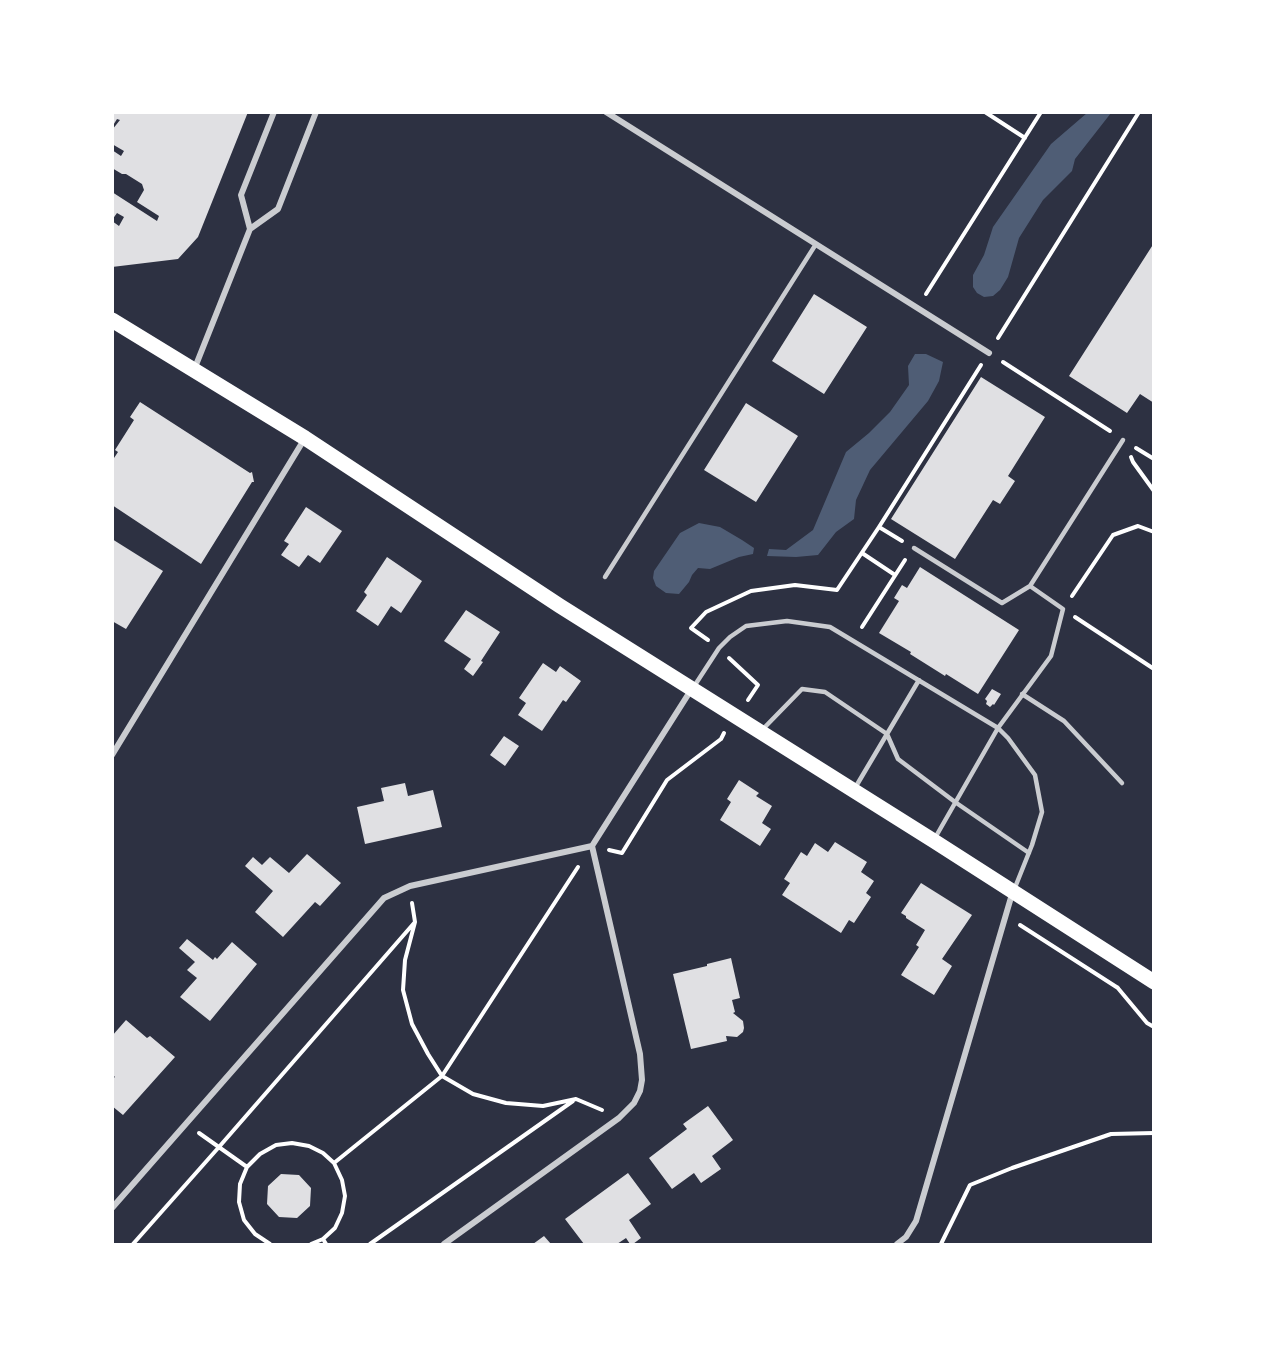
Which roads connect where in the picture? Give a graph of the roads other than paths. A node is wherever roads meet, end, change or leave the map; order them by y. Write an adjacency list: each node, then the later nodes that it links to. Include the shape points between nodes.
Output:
1 (274, 112): 4 (street, via 241,195)
2 (316, 112): 4 (street, via 278,209)
3 (606, 112): 5 (street)
4 (250, 229): 8 (street)
5 (816, 244): 7 (street); 12 (lane)
6 (112, 320): 8 (main road)
7 (989, 353)
8 (194, 370): 9 (main road)
9 (305, 438): 15 (main road); 20 (street)
10 (1123, 440): 13 (lane)
11 (914, 548): 13 (lane, via 1002,603)
12 (605, 577)
13 (1030, 586): 16 (lane, via 1063,609 1050,656)
14 (919, 680): 15 (lane, via 830,627 787,621 746,626 730,637); 17 (lane); 19 (lane)
15 (692, 688): 18 (main road); 25 (street)
16 (1022, 694): 17 (lane); 21 (lane, via 1064,721)
17 (998, 728): 23 (lane); 26 (lane, via 1035,775 1042,812)
18 (760, 732): 19 (lane, via 802,689 825,692); 22 (main road)
19 (887, 734): 22 (lane); 23 (lane, via 898,759)
20 (112, 755)
21 (1122, 783)
22 (854, 790): 24 (main road)
23 (955, 802): 24 (lane); 26 (lane)
24 (934, 841): 27 (main road)
25 (592, 846): 29 (street, via 410,886 384,898); 30 (street, via 640,1054 640,1091 619,1118)
26 (1029, 853): 27 (lane)
27 (1012, 892): 28 (main road); 31 (street, via 916,1221)
28 (1154, 982)
29 (112, 1208)
30 (444, 1245)
31 (897, 1245)

